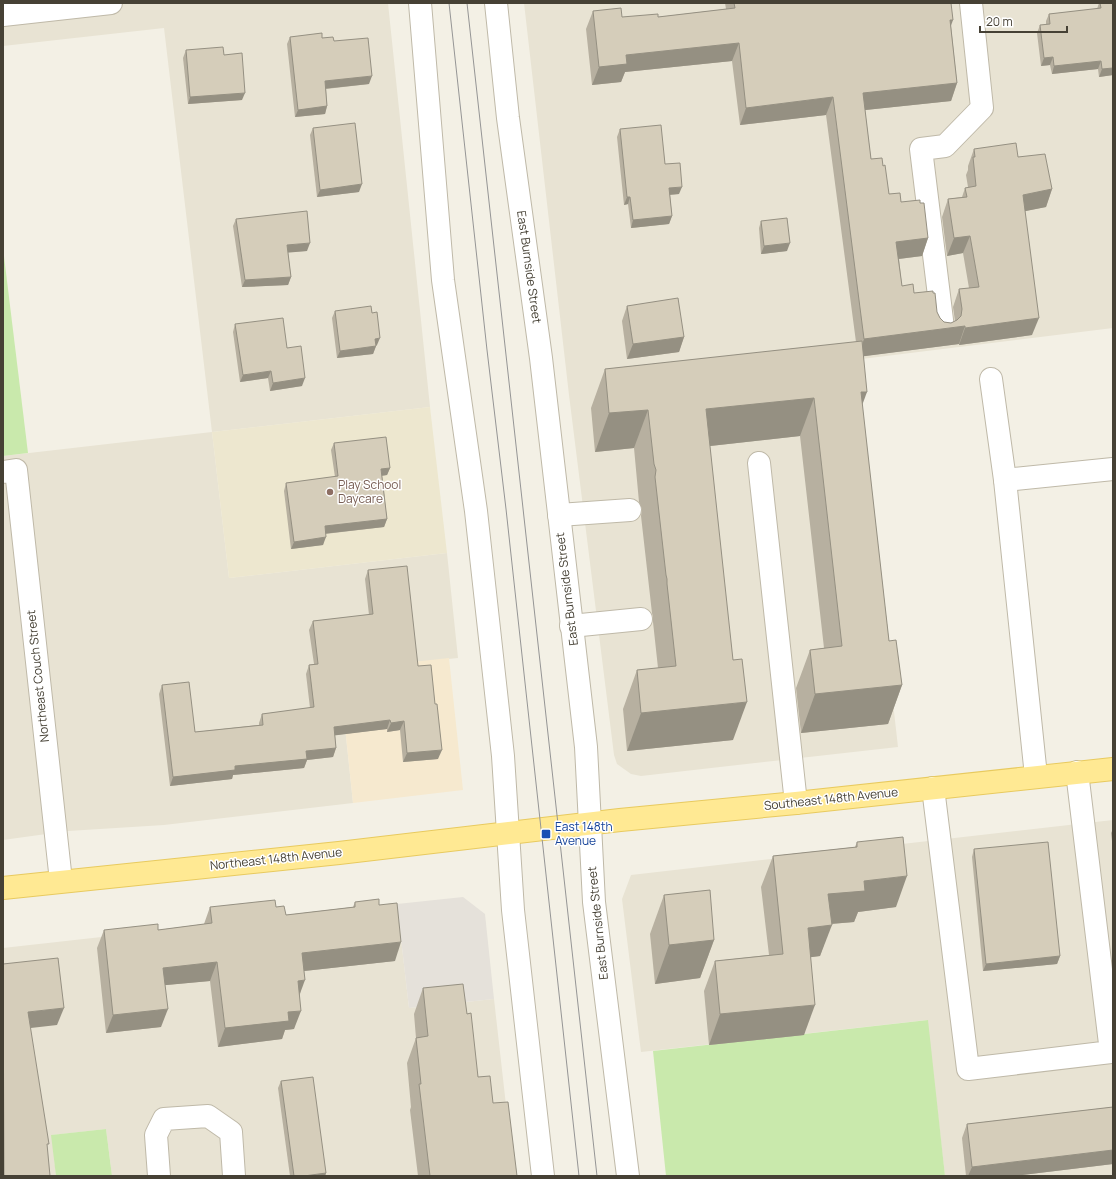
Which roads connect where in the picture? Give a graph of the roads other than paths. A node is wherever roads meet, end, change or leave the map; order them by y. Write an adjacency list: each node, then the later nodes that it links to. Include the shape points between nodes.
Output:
1 (111, 3): 5 (street)
2 (420, 3): 23 (street, via 443,280 476,511 503,756)
3 (496, 3): 13 (street, East Burnside Street, via 508,118 541,358)
4 (971, 3): 6 (street, via 982,108 945,146 921,149)
5 (3, 15)
6 (943, 328)
7 (991, 379): 11 (street)
8 (759, 463): 20 (street)
9 (1113, 469): 11 (street)
10 (9, 471): 24 (street, Northeast Couch Street)
11 (1005, 480): 18 (street)
12 (630, 510): 13 (street)
13 (559, 515): 15 (street, East Burnside Street)
14 (641, 619): 15 (street)
15 (571, 626): 21 (street, East Burnside Street, via 586,748)
16 (1113, 768): 17 (main road, Southeast 148th Avenue)
17 (1077, 772): 18 (main road, Southeast 148th Avenue); 19 (street, via 1111,1052 968,1069)
18 (1036, 776): 19 (main road, Southeast 148th Avenue)
19 (933, 788): 20 (main road, Southeast 148th Avenue)
20 (796, 803): 21 (main road, Southeast 148th Avenue)
21 (590, 824): 22 (main road, Southeast 148th Avenue); 29 (street, East Burnside Street, via 594,902)
22 (550, 828): 23 (main road, Northeast 148th Avenue)
23 (508, 833): 24 (main road, Northeast 148th Avenue); 28 (street, via 513,910)
24 (61, 881): 25 (main road, Northeast 148th Avenue)
25 (3, 888)
26 (159, 1176): 27 (street, via 156,1135 164,1119 208,1116 231,1132)
27 (234, 1176)
28 (543, 1176)
29 (628, 1176)

